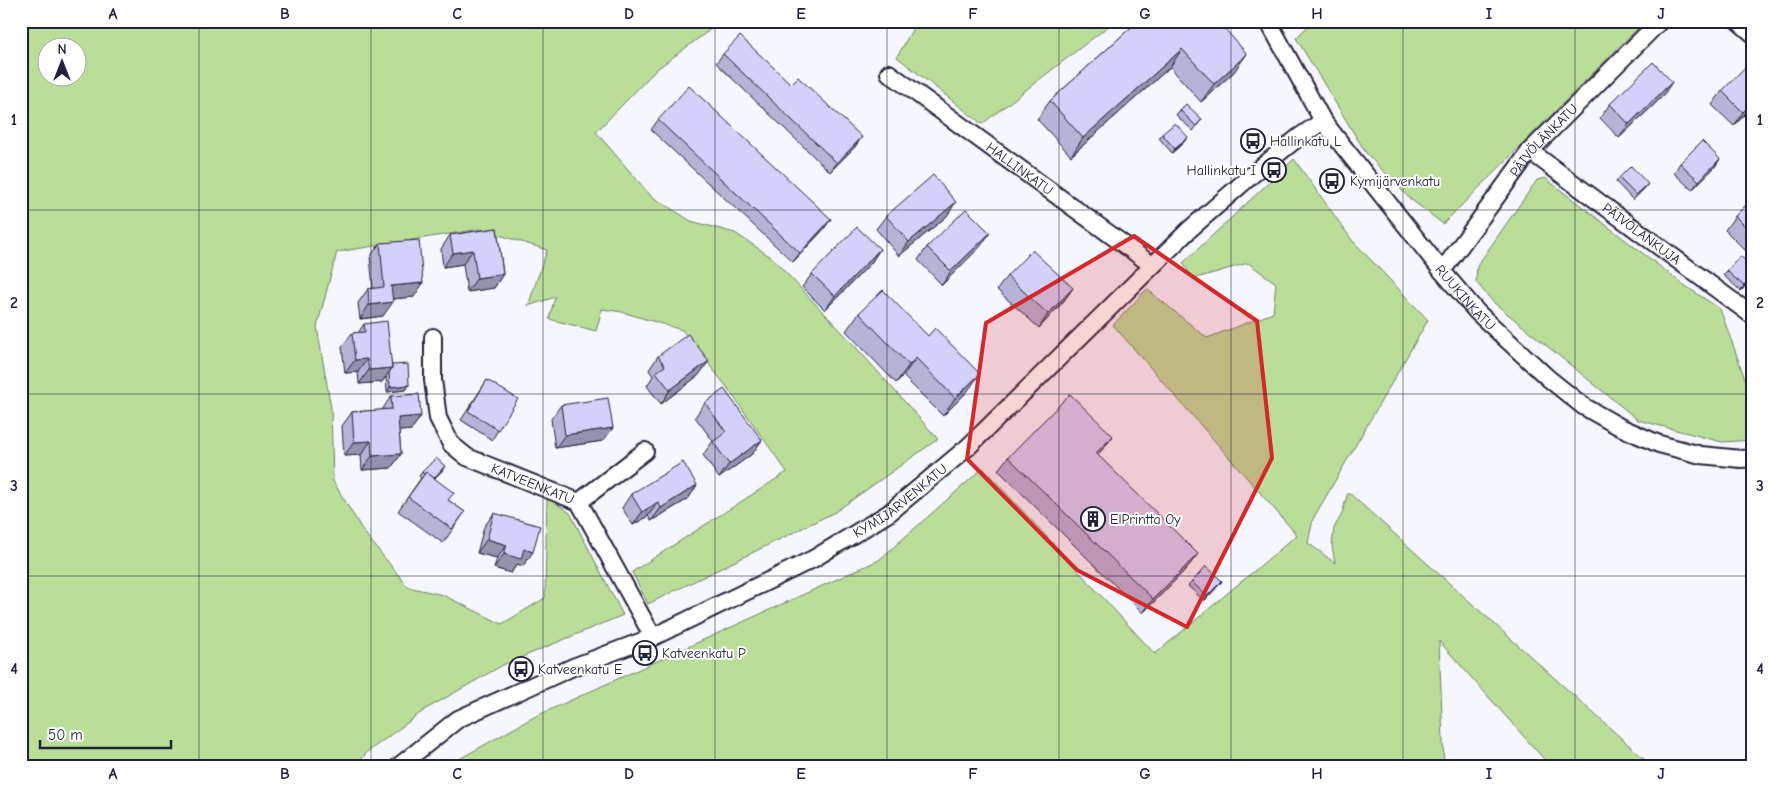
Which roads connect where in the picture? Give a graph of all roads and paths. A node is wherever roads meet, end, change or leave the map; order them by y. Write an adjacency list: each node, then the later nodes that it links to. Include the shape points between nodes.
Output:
1 (1268, 21): 6 (street, RUUKINKATU)
2 (1660, 21): 7 (street, PÄIVÖLÄNKATU)
3 (1738, 21): 4 (street)
4 (1753, 34)
5 (889, 72): 8 (street, HALLINKATU)
6 (1323, 121): 8 (street, KYMIJÄRVENKATU, via 1260,168); 9 (street, RUUKINKATU)
7 (1530, 151): 9 (street, PÄIVÖLÄNKATU); 10 (street, PÄIVÖLÄNKUJA)
8 (1152, 265): 15 (street, KYMIJÄRVENKATU, via 968,447 889,513 813,559)
9 (1442, 271): 13 (street, RUUKINKATU, via 1477,312 1583,406 1659,444 1700,455)
10 (1753, 316)
11 (433, 337): 14 (street, KATVEENKATU, via 433,380 438,418 451,444 467,458)
12 (645, 451): 14 (street)
13 (1753, 458)
14 (579, 502): 15 (street, KATVEENKATU)
15 (653, 637): 16 (street, KYMIJÄRVENKATU, via 573,667 458,719)
16 (399, 766)

